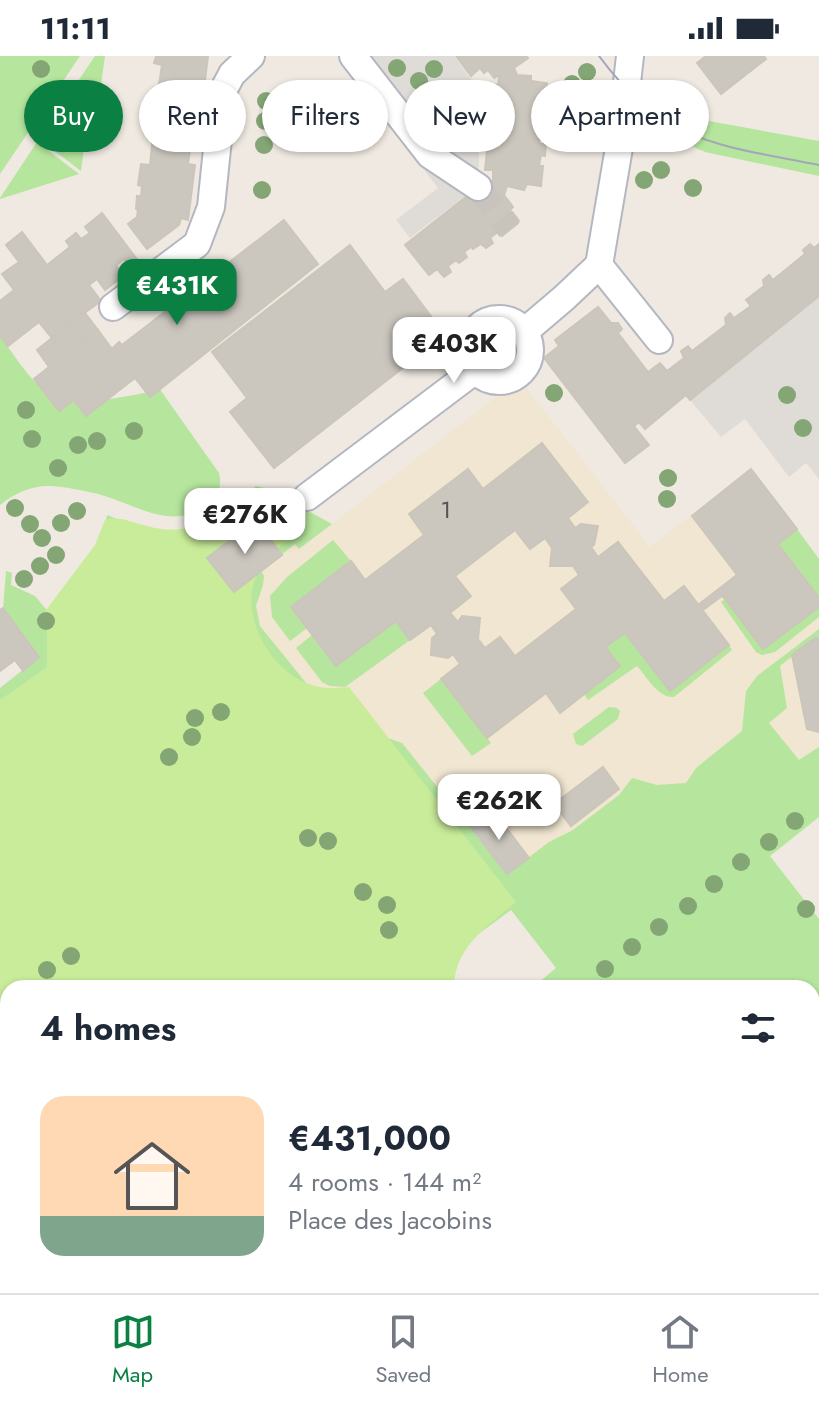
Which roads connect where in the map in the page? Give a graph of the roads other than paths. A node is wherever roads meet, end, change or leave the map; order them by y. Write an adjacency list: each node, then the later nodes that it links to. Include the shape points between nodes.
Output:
1 (251, 56): 6 (street, via 223,91 211,207 197,244)
2 (353, 56): 4 (street, via 430,155)
3 (630, 56): 5 (street)
4 (478, 187)
5 (599, 265): 7 (street); 8 (street)
6 (113, 307)
7 (524, 332): 9 (street, via 529,361 518,376 495,382); 9 (street, via 505,319 478,326 467,348)
8 (659, 340)
9 (474, 371): 10 (street)
10 (307, 497)

